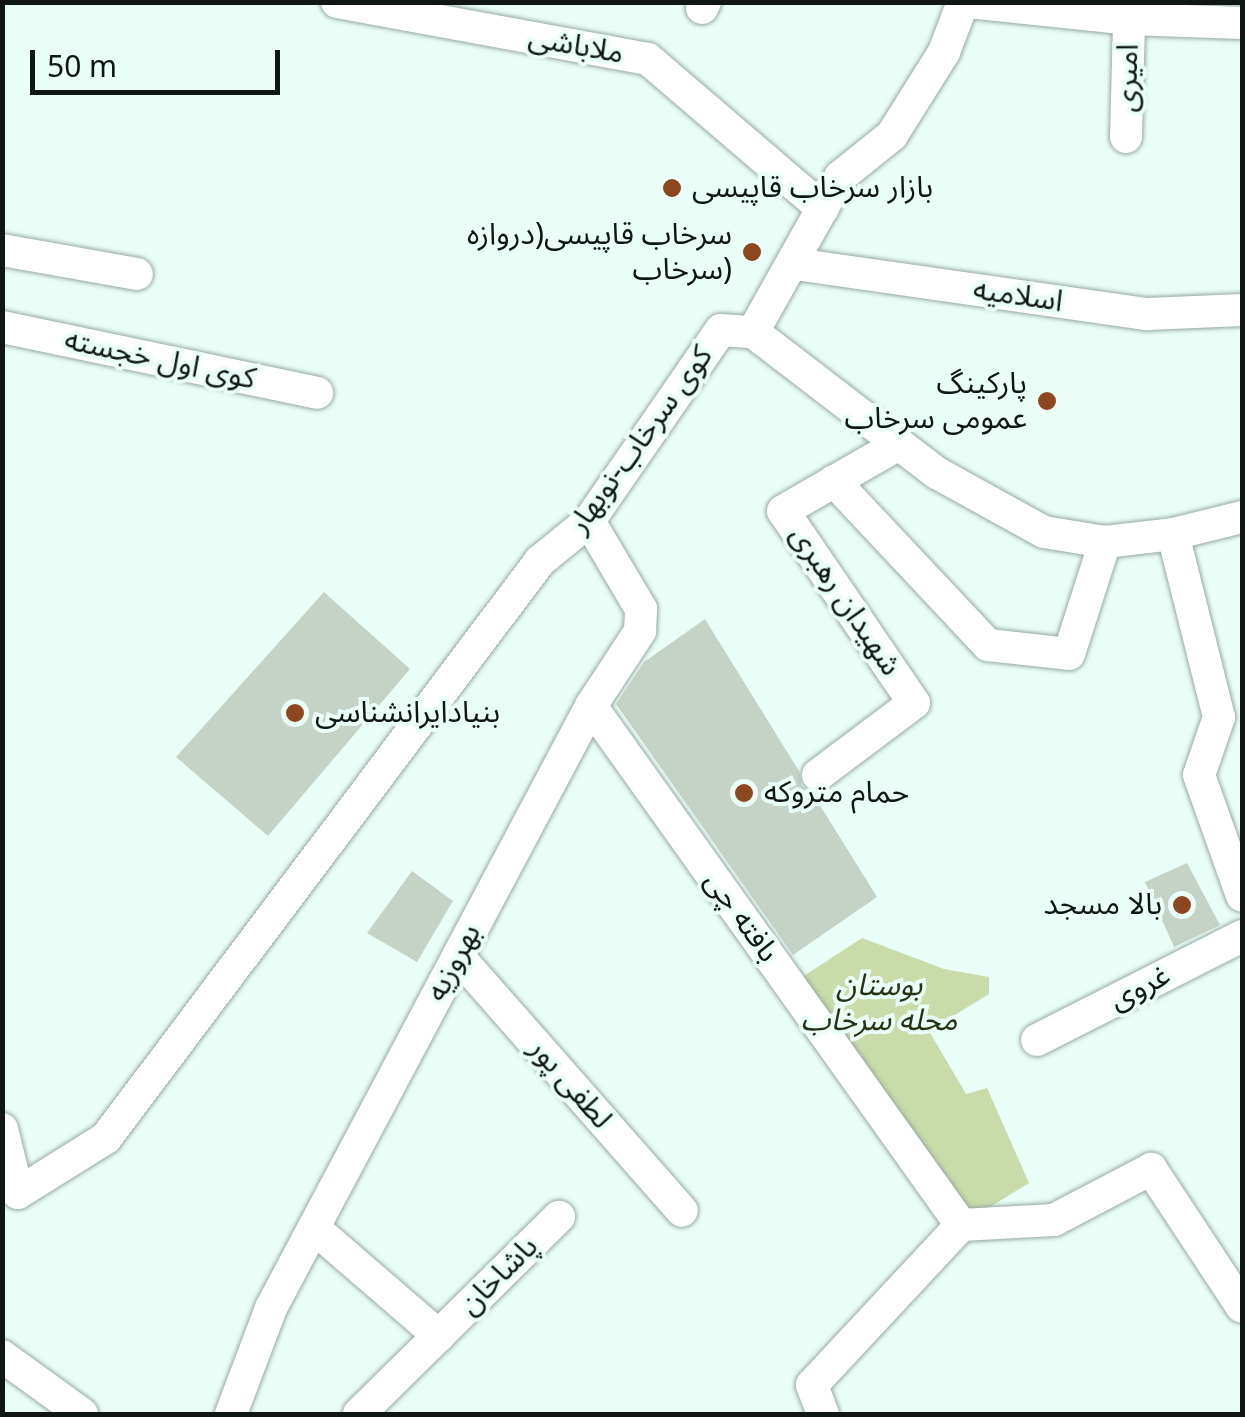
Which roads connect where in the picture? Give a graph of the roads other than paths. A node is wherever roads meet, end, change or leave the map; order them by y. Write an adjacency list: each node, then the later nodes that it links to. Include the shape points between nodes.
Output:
1 (337, 2): 6 (street, ملاباشی, via 648,60)
2 (966, 2): 3 (street); 6 (street, کوی سرخاب-نوبهار, via 944,52 892,135 840,177)
3 (1129, 19): 4 (street); 5 (street, امیری)
4 (1242, 23)
5 (1126, 137)
6 (823, 210): 8 (street, کوی سرخاب-نوبهار)
7 (2, 250): 9 (street)
8 (795, 264): 10 (street, اسلامیه, via 1148,314); 12 (street, کوی سرخاب-نوبهار)
9 (137, 274)
10 (1242, 310)
11 (2, 327): 13 (street, کوی اول خجسته)
12 (753, 332): 14 (street); 17 (street, کوی سرخاب-نوبهار, via 721,330)
13 (317, 393)
14 (899, 444): 15 (street, شهیدان رهبری); 19 (street, via 937,473 1044,532)
15 (834, 481): 19 (street, via 988,645 1069,654); 21 (street, شهیدان رهبری, via 783,511 914,703)
16 (1242, 518): 18 (street)
17 (589, 521): 20 (street, بهروزیه, via 641,609 640,631); 27 (street, کوی سرخاب-نوبهار, via 540,561 106,1138)
18 (1173, 534): 19 (street); 22 (street, via 1219,717 1199,775)
19 (1105, 542)
20 (591, 706): 24 (street, بهروزیه); 30 (street, بافته چی)
21 (818, 774)
22 (1242, 896)
23 (1242, 936): 25 (street, غروی)
24 (458, 956): 28 (street, لطفی پور); 31 (street, بهروزیه)
25 (1037, 1040)
26 (2, 1129): 27 (street)
27 (10, 1192)
28 (682, 1212)
29 (558, 1217): 33 (street, پاشاخان)
30 (962, 1225): 32 (street, via 1054,1220 1151,1169); 38 (street, via 812,1385)
31 (314, 1228): 33 (street, پاشاخان); 36 (street, بهروزیه, via 271,1308)
32 (1242, 1307)
33 (439, 1336): 37 (street, پاشاخان)
34 (2, 1356): 35 (street)
35 (82, 1414)
36 (231, 1414)
37 (360, 1414)
38 (824, 1414)

